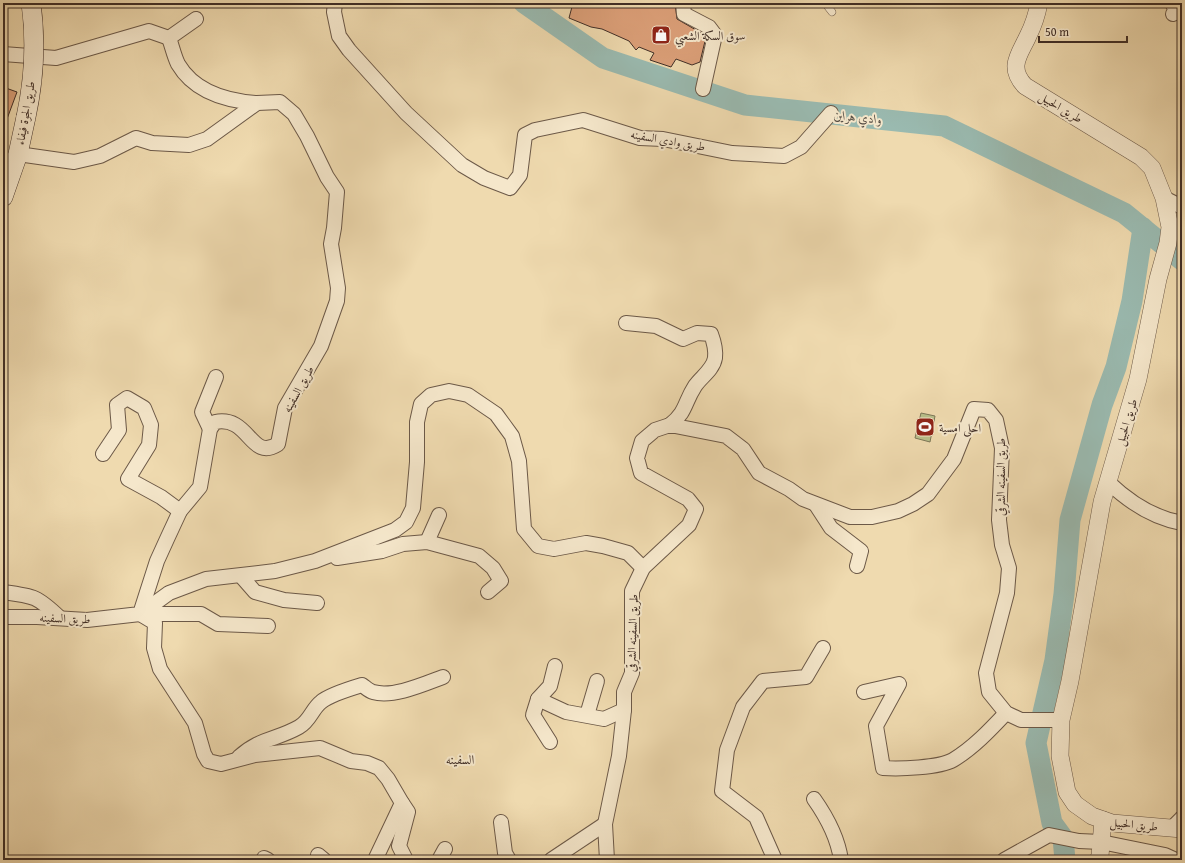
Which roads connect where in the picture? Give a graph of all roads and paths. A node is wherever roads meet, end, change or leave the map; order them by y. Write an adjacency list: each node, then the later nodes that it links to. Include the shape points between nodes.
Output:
1 (31, 3): 13 (main road, طريق الجوة فيفاء, bridge, via 31,93)
2 (335, 3): 12 (street, طريق وادي السفينه, via 334,12 340,36 349,50 406,113 462,165 484,178 510,188 520,175 524,135 535,130 584,120 640,138 663,139 732,153 784,156 801,147)
3 (683, 3): 10 (street, via 684,14 709,27 715,35)
4 (825, 3): 6 (lane)
5 (1039, 3): 15 (street, طريق الحبيل, via 1028,37 1018,54 1018,79 1140,157 1152,168)
6 (832, 12)
7 (196, 19): 8 (street)
8 (169, 38): 9 (street, via 149,31 56,58); 11 (street, طريق السفينه, via 179,65 195,83 213,95 235,102)
9 (3, 54)
10 (703, 89)
11 (257, 103): 13 (street, via 207,139 189,145 152,143 136,138 100,156 74,162); 20 (street, طريق السفينه, via 280,102 294,114 337,192 331,244 338,288 337,301 321,346 285,408 278,444 271,449 264,449 257,446 239,426 222,421 214,422)
12 (831, 113)
13 (18, 154): 14 (main road, طريق الجوة فيفاء)
14 (3, 197)
15 (1164, 198): 16 (street); 22 (street, طريق الحبيل, via 1170,227 1138,379)
16 (1182, 207)
17 (626, 323): 19 (street, via 656,326 683,338 697,333 711,334 715,346 714,360 707,373 695,386 681,416)
18 (216, 377): 20 (street, via 202,412)
19 (670, 425): 23 (street, طريق السفينه الشرقي, via 726,436 743,449 759,472); 30 (street, طريق السفينه الشرقي, via 655,430 642,442 637,458 641,473 688,499 696,509 689,526)
20 (210, 429): 24 (street, via 200,487)
21 (103, 454): 24 (street, via 119,430 117,404 127,398 144,408 151,425 149,445 128,479 162,497)
22 (1108, 482): 26 (street, via 1127,500 1148,511); 48 (street, طريق الحبيل)
23 (816, 505): 29 (street, via 832,528 861,551); 46 (street, طريق السفينه الشرقي, via 850,517 872,517 914,504 928,494 954,459 974,409 988,410 996,420 1002,448 999,520 1002,545 1009,568 1007,593 986,673 989,692)
24 (180, 511): 35 (street, via 156,561)
25 (439, 515): 27 (street)
26 (1182, 523)
27 (427, 542): 28 (street, via 403,544 382,551); 33 (street, via 479,556 493,568 501,581)
28 (315, 561): 30 (street, via 395,530 406,522 413,508 417,422 421,404 431,395 449,391 468,395 496,414 512,436 519,461 524,529 538,546 554,549 586,543 603,546 628,553); 31 (street)
29 (857, 566)
30 (643, 568): 45 (street, طريق السفينه الشرقي, via 632,590 632,673 624,692)
31 (242, 576): 34 (street, via 255,592 284,600); 35 (street, via 206,579 169,593)
32 (3, 592): 37 (street, via 31,595 46,604)
33 (488, 592)
34 (317, 603)
35 (140, 614): 37 (street, طريق السفينه, via 87,620); 38 (street, طريق السفينه, via 201,614 218,624); 50 (street, via 155,623 154,648 160,669 194,722 208,761 221,764)
36 (3, 617): 37 (street, طريق السفينه)
37 (60, 618)
38 (268, 626)
39 (823, 648): 63 (street, via 806,677 763,681 743,707 727,750 722,791 756,817)
40 (555, 666): 44 (street, via 550,686)
41 (443, 677): 50 (street, via 415,688 385,693 372,692 362,686 354,687 322,702 307,722 288,732 258,742)
42 (597, 681): 47 (street)
43 (864, 692): 46 (street, via 899,684 876,726 883,768 906,769 952,761 981,739)
44 (538, 699): 47 (street, via 566,712); 49 (street, via 534,715)
45 (624, 710): 47 (street, via 604,719); 55 (street, طريق السفينه الشرقي, via 616,776)
46 (1006, 713): 48 (street, via 1021,720)
47 (587, 715)
48 (1061, 720): 53 (street, طريق الحبيل, via 1060,756 1067,792 1075,804)
49 (550, 742)
50 (234, 762): 52 (street, via 255,755 320,748 351,761 379,768)
51 (814, 799): 64 (street, via 840,851)
52 (402, 802): 58 (street); 59 (street, via 408,812 399,846)
53 (1103, 820): 56 (street, طريق الحبيل, via 1143,826); 57 (street)
54 (501, 822): 60 (street, via 505,853)
55 (605, 824): 61 (street); 62 (street, طريق السفينه الشرقي)
56 (1179, 825)
57 (1101, 842): 65 (street, via 1049,836); 66 (street); 67 (street, via 1165,855)
58 (375, 860)
59 (406, 860)
60 (509, 860)
61 (551, 860)
62 (607, 860)
63 (776, 860)
64 (841, 860)
65 (1004, 860)
66 (1098, 860)
67 (1176, 860)

